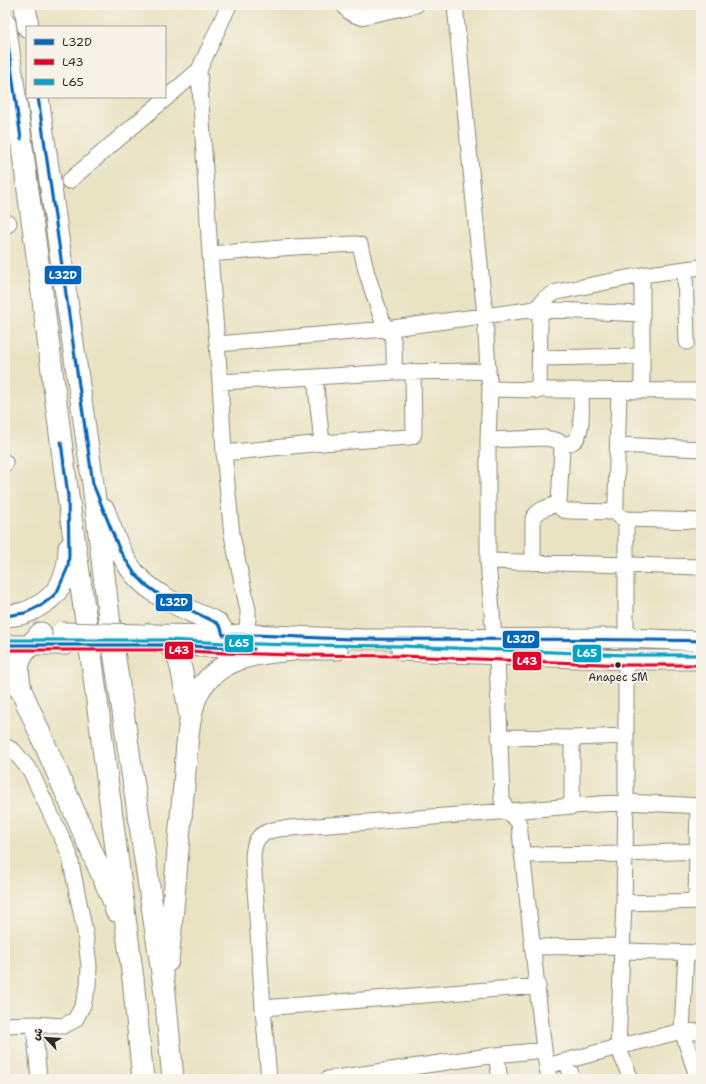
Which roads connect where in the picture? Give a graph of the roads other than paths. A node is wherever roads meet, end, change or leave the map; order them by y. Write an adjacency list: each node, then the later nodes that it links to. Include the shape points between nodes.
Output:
1 (25, 5): 7 (highway)
2 (229, 5): 8 (street)
3 (344, 5): 4 (street, via 347,12 361,17)
4 (416, 5)
5 (455, 5): 17 (street)
6 (5, 23): 41 (highway)
7 (28, 26)
8 (199, 70): 10 (street); 11 (street)
9 (38, 98): 40 (highway)
10 (70, 181)
11 (210, 254): 18 (street, via 358,244); 20 (street)
12 (701, 267): 13 (street)
13 (685, 269): 14 (street); 19 (street)
14 (642, 275): 15 (street, via 557,292 545,298); 16 (street)
15 (536, 309): 16 (street); 17 (street); 22 (street, via 540,316)
16 (642, 314): 21 (street)
17 (485, 316): 18 (street); 23 (street)
18 (385, 329): 20 (street); 24 (street, via 393,339)
19 (687, 342)
20 (218, 344): 27 (street)
21 (642, 356): 22 (street); 30 (street)
22 (540, 358): 29 (street)
23 (488, 371): 25 (street); 28 (street)
24 (394, 372): 25 (street); 26 (street)
25 (413, 372): 35 (street, via 413,436)
26 (315, 377): 27 (street); 35 (street)
27 (220, 382): 39 (street)
28 (490, 389): 29 (street); 34 (street)
29 (539, 390): 31 (street)
30 (642, 390): 32 (street); 33 (street)
31 (581, 391): 32 (street); 36 (street, via 579,433 574,442)
32 (619, 391): 37 (street)
33 (701, 391)
34 (488, 440): 36 (street, via 545,438); 45 (street)
35 (322, 443): 39 (street)
36 (562, 444): 42 (street)
37 (618, 445): 38 (street); 43 (street)
38 (701, 449)
39 (224, 453): 51 (street, via 232,535 248,610)
40 (93, 484): 56 (highway, via 120,551 135,574 161,596 217,624 221,628); 85 (highway, via 110,625)
41 (68, 496): 49 (highway, via 68,567 57,592 40,606 25,613); 83 (highway)
42 (559, 503): 43 (street, via 565,511); 46 (street, via 540,510 532,519)
43 (621, 515): 44 (street); 47 (street)
44 (701, 521)
45 (488, 561): 46 (street); 59 (street)
46 (532, 562): 47 (street)
47 (626, 565): 48 (street); 53 (street)
48 (701, 567)
49 (5, 616)
50 (5, 633): 54 (main road)
51 (246, 634): 56 (main road); 59 (main road)
52 (144, 638): 54 (main road); 56 (main road); 58 (highway)
53 (626, 638): 55 (main road); 59 (main road)
54 (36, 639): 57 (main road); 64 (highway, via 22,654 20,660 18,677)
55 (701, 641)
56 (223, 642): 58 (main road); 60 (main road)
57 (5, 645)
58 (169, 645): 65 (highway, via 180,661)
59 (496, 647): 60 (main road, via 401,651); 61 (main road); 67 (street)
60 (293, 650): 65 (highway, via 240,658 224,666 211,676 198,692)
61 (626, 660): 62 (main road); 66 (street)
62 (701, 660)
63 (5, 673): 64 (highway)
64 (21, 690): 83 (highway, via 113,900)
65 (190, 718): 85 (highway)
66 (626, 736): 68 (street); 70 (street)
67 (499, 737): 68 (street); 73 (street, via 502,800)
68 (572, 738): 72 (street)
69 (5, 746): 87 (street, via 14,751 31,772 69,853 89,966 88,986 83,1005 75,1020 63,1026)
70 (626, 802): 71 (street); 72 (street); 76 (street)
71 (700, 806): 74 (street)
72 (572, 807): 73 (street)
73 (508, 812): 75 (street, via 518,824); 86 (street, via 278,829 269,830 260,836 255,841 253,857)
74 (697, 851): 76 (street); 77 (street)
75 (522, 854): 76 (street); 79 (street)
76 (625, 854): 78 (street)
77 (699, 901): 78 (street)
78 (624, 903): 80 (street)
79 (533, 947): 80 (street); 84 (street)
80 (622, 949): 81 (street); 91 (street)
81 (686, 952): 82 (street); 89 (street)
82 (701, 953)
83 (133, 979): 97 (highway)
84 (538, 986): 86 (street); 92 (street)
85 (166, 993): 98 (highway)
86 (263, 1008): 99 (street)
87 (34, 1024): 88 (street); 96 (street)
88 (5, 1025)
89 (682, 1031): 90 (street); 91 (street); 104 (street)
90 (701, 1032)
91 (618, 1047): 94 (street); 103 (street)
92 (544, 1050): 93 (street); 95 (street)
93 (496, 1055): 100 (street); 101 (street)
94 (566, 1061): 95 (street); 102 (street)
95 (548, 1073)
96 (39, 1079)
97 (143, 1079)
98 (173, 1079)
99 (269, 1079)
100 (328, 1079)
101 (500, 1079)
102 (573, 1079)
103 (631, 1079)
104 (698, 1079)

